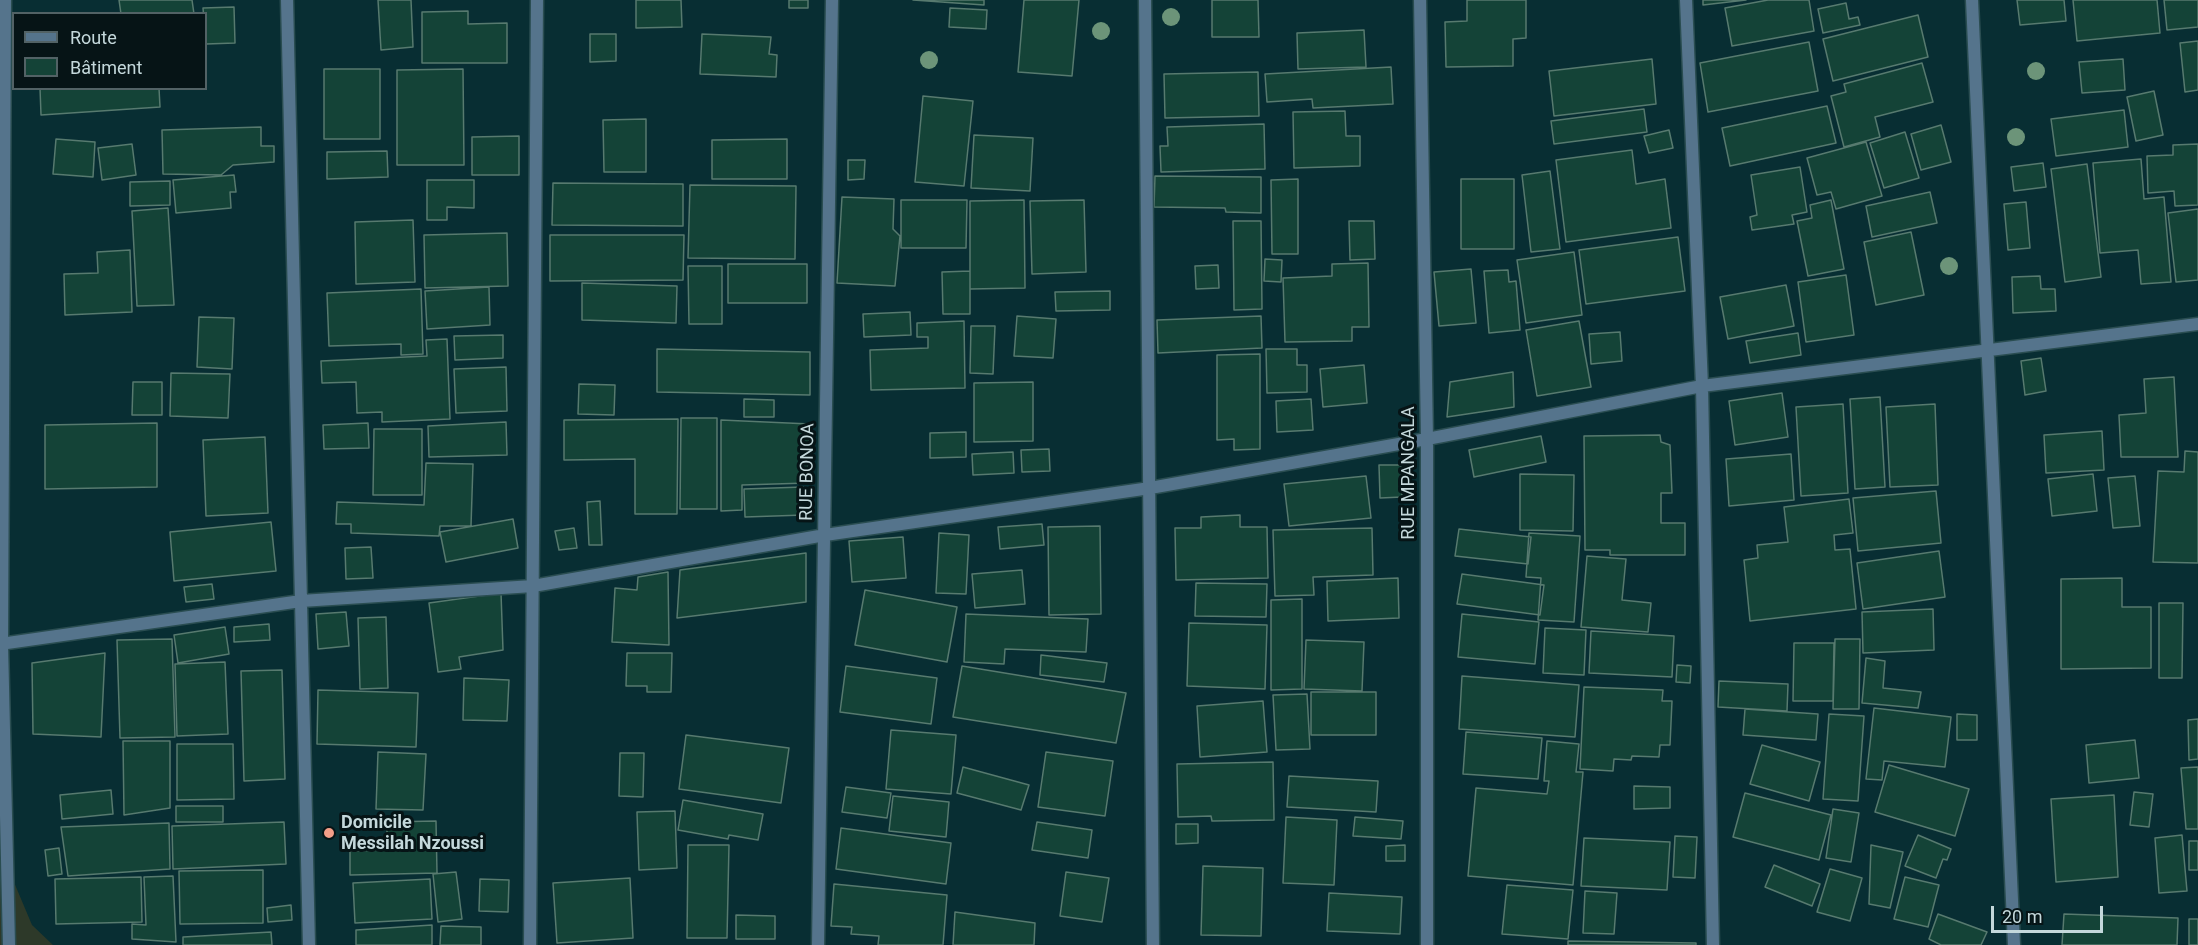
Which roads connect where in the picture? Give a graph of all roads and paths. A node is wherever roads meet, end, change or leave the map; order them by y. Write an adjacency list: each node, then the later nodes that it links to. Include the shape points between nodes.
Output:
1 (5, 0): 17 (street)
2 (286, 0): 16 (street)
3 (537, 0): 15 (street)
4 (832, 0): 14 (street, RUE BONOA)
5 (1145, 0): 13 (street)
6 (1420, 0): 12 (street, RUE MPANGALA)
7 (1686, 0): 11 (street)
8 (1972, 0): 10 (street)
9 (2198, 324): 10 (street)
10 (1988, 349): 11 (street); 25 (street)
11 (1702, 386): 12 (street); 24 (street)
12 (1427, 439): 13 (street); 23 (street, RUE MPANGALA)
13 (1150, 488): 14 (street); 22 (street)
14 (825, 535): 15 (street); 21 (street, RUE BONOA)
15 (533, 586): 16 (street); 20 (street)
16 (301, 601): 17 (street); 19 (street)
17 (1, 644): 18 (street)
18 (9, 945)
19 (309, 945)
20 (530, 945)
21 (818, 945)
22 (1153, 945)
23 (1427, 945)
24 (1713, 945)
25 (2014, 945)

